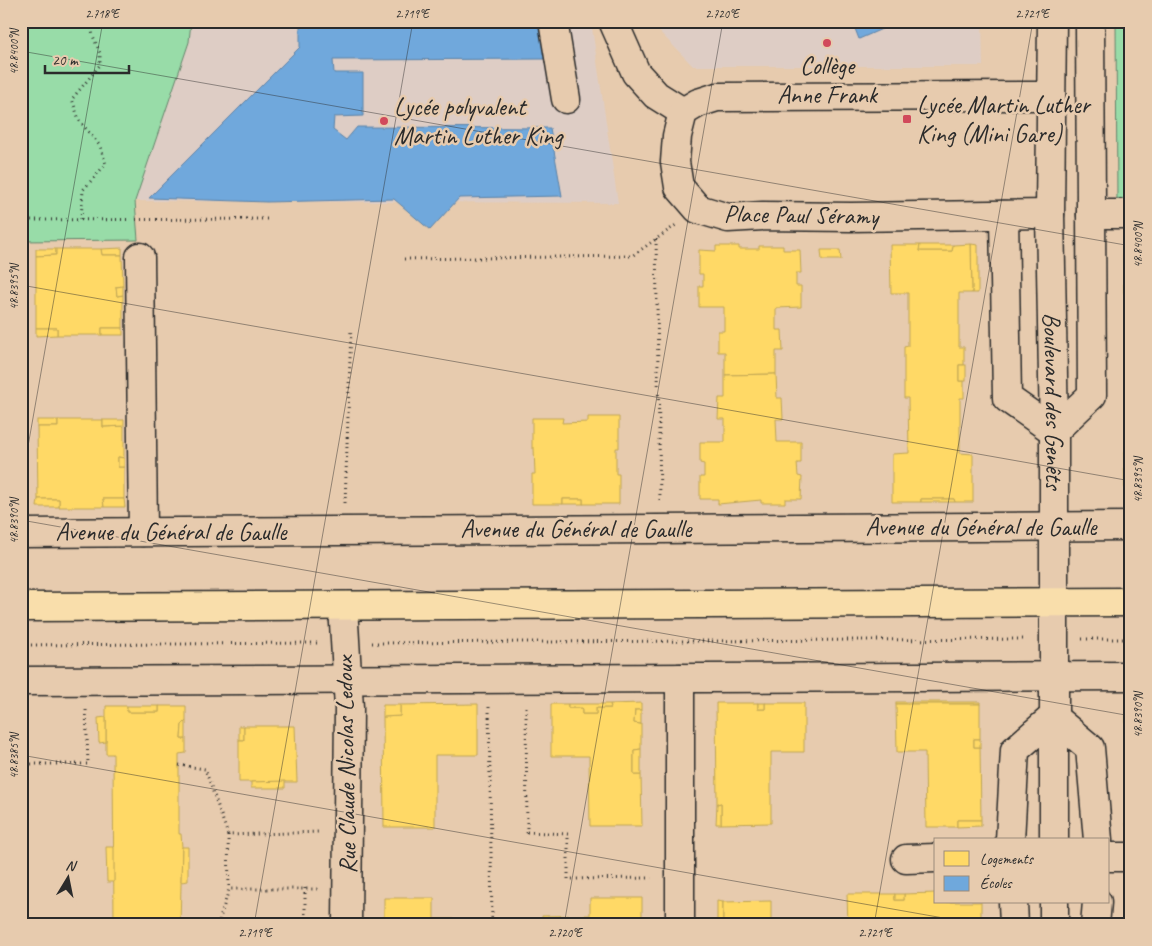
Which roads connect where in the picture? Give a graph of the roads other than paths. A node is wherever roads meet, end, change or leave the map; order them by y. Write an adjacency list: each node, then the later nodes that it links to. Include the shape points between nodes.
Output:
1 (553, 21): 6 (street)
2 (613, 21): 7 (street, via 636,73 656,95)
3 (1052, 21): 5 (street, Boulevard des Genêts)
4 (1090, 21): 10 (street)
5 (1050, 96): 7 (street, via 717,97); 9 (street, Boulevard des Genêts)
6 (566, 99)
7 (683, 112): 8 (street, Place Paul Séramy, via 675,162 679,187 698,209 728,218)
8 (1004, 214): 9 (street, Place Paul Séramy); 13 (street, via 1007,398)
9 (1050, 214): 13 (street, Boulevard des Genêts)
10 (1091, 214): 11 (street); 13 (street, via 1092,395)
11 (1131, 214)
12 (140, 257): 16 (street)
13 (1054, 432): 15 (street, Boulevard des Genêts)
14 (1131, 526): 15 (street, Avenue du Général de Gaulle)
15 (1054, 527): 16 (street, Avenue du Général de Gaulle); 18 (street, Boulevard des Genêts)
16 (142, 532): 17 (street, Avenue du Général de Gaulle)
17 (21, 533)
18 (1054, 602): 19 (main road); 20 (main road); 22 (street, Boulevard des Genêts)
19 (1131, 602)
20 (342, 606): 21 (main road); 25 (street, Rue Claude Nicolas Ledoux)
21 (21, 607)
22 (1053, 676): 23 (street); 24 (street); 27 (street, Boulevard des Genêts)
23 (1131, 676)
24 (680, 678): 25 (street); 39 (street)
25 (347, 679): 26 (street); 38 (street, Rue Claude Nicolas Ledoux)
26 (21, 681)
27 (1053, 717): 28 (street, via 1015,750); 29 (street, Boulevard des Genêts); 30 (street, via 1090,748)
28 (1010, 838)
29 (1054, 838)
30 (1098, 838)
31 (1110, 857): 33 (street)
32 (934, 858): 34 (street)
33 (1131, 858)
34 (906, 859)
35 (1013, 904): 40 (street)
36 (1054, 904): 41 (street)
37 (1097, 904): 42 (street)
38 (347, 925)
39 (680, 925)
40 (1014, 925)
41 (1054, 925)
42 (1096, 925)

